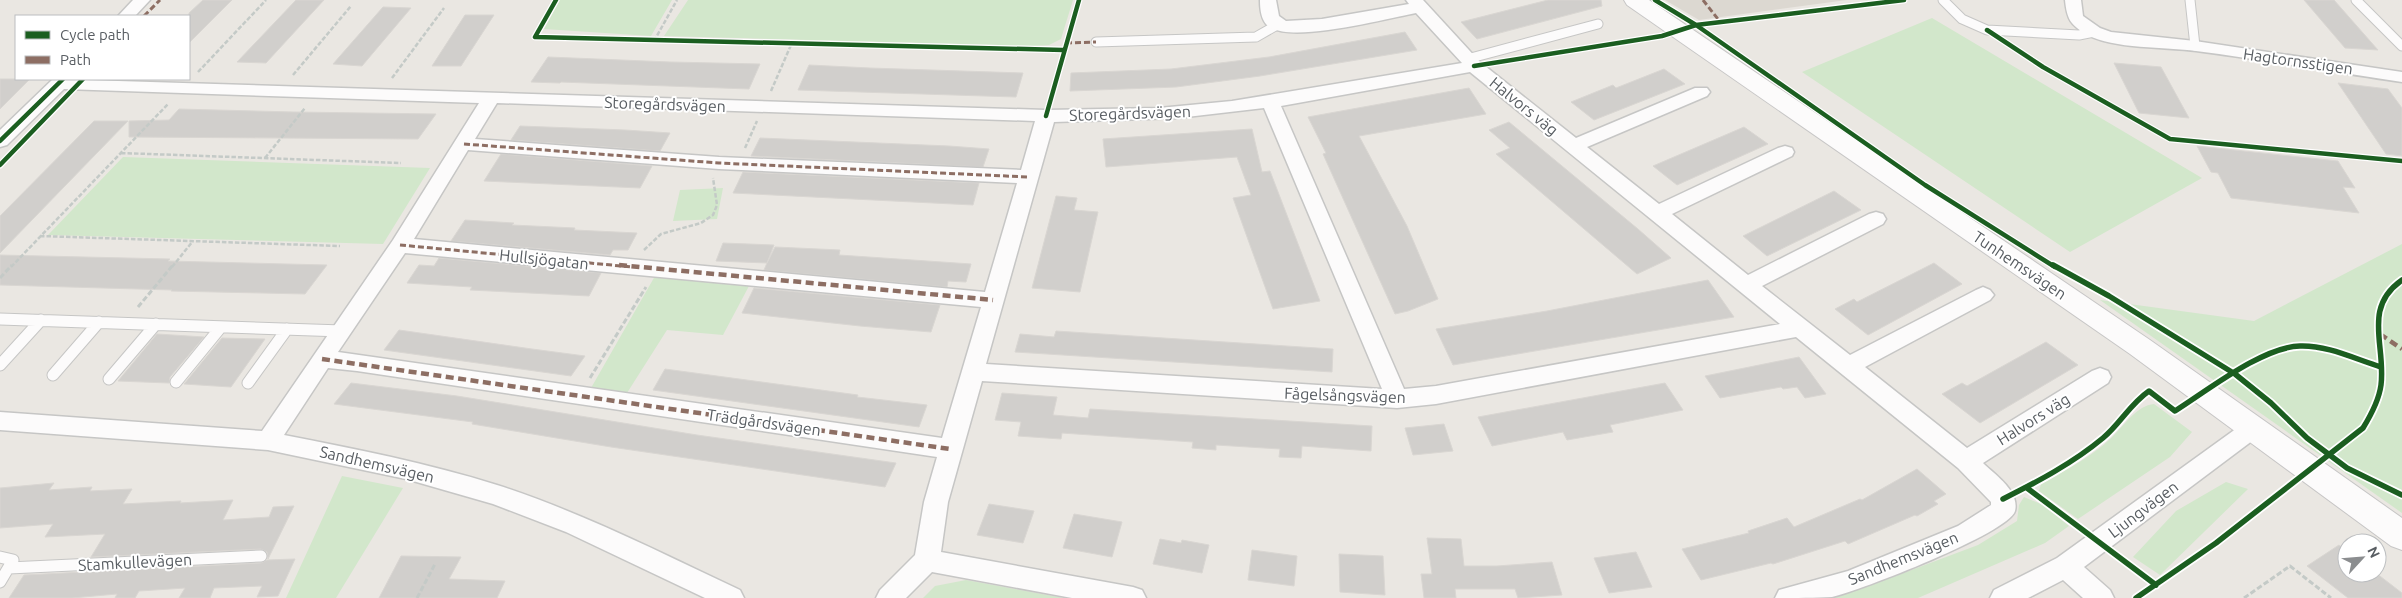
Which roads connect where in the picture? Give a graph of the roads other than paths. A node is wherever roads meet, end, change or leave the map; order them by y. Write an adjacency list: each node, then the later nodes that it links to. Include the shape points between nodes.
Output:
1 (142, 0): 9 (street)
2 (1268, 0): 11 (street, via 1270,17)
3 (1635, 0): 53 (street, Tunhemsvägen, via 2140,347)
4 (1943, 0): 12 (lane, via 1962,19 1987,30 2079,35)
5 (2073, 0): 12 (street, Hagtornsstigen, via 2075,18)
6 (2190, 0): 14 (lane)
7 (2356, 0): 15 (lane)
8 (1417, 3): 11 (street, via 1316,25 1286,28); 16 (street, Halvors väg)
9 (127, 15)
10 (1598, 24): 16 (lane)
11 (1277, 25): 13 (lane, via 1256,37)
12 (2094, 32): 14 (street, Hagtornsstigen, via 2108,37)
13 (1096, 42)
14 (2195, 46): 17 (street, Hagtornsstigen)
15 (2402, 46)
16 (1471, 62): 21 (street, Storegårdsvägen); 25 (street, Halvors väg)
17 (2402, 77)
18 (61, 81): 20 (street, Storegårdsvägen); 23 (street)
19 (1701, 92): 25 (street, Halvors väg)
20 (491, 98): 22 (street, Storegårdsvägen); 24 (street)
21 (1270, 101): 22 (street, Storegårdsvägen, via 1198,111); 51 (street)
22 (1046, 116): 27 (street)
23 (0, 141)
24 (464, 144): 27 (street, via 719,163); 30 (street)
25 (1574, 146): 28 (street, Halvors väg)
26 (1785, 152): 28 (street)
27 (1028, 177): 33 (street)
28 (1658, 214): 31 (street, Halvors väg)
29 (1876, 219): 31 (street)
30 (400, 245): 33 (street, Hullsjögatan); 41 (street)
31 (1747, 284): 39 (street, Halvors väg)
32 (1983, 295): 44 (street)
33 (993, 300): 45 (street)
34 (0, 319): 35 (lane)
35 (41, 320): 36 (lane); 43 (lane)
36 (99, 322): 37 (lane); 46 (lane)
37 (156, 324): 38 (lane); 48 (lane)
38 (221, 327): 40 (lane); 49 (lane)
39 (1800, 328): 44 (street, Halvors väg); 51 (street, Fågelsångsvägen, via 1436,395)
40 (287, 329): 41 (lane); 50 (lane)
41 (342, 331): 42 (street)
42 (322, 359): 54 (street); 55 (street, Trädgårdsvägen)
43 (0, 366)
44 (1848, 366): 56 (street, Halvors väg)
45 (973, 372): 51 (street, Fågelsångsvägen); 55 (street)
46 (53, 375)
47 (2100, 377): 56 (street, Halvors väg)
48 (109, 379)
49 (176, 382)
50 (248, 383)
51 (1397, 399)
52 (0, 421): 54 (street, Sandhemsvägen)
53 (2252, 429): 58 (street, Tunhemsvägen); 62 (street, Ljungvägen)
54 (268, 441): 65 (street, Sandhemsvägen, via 406,469 497,495 575,525)
55 (950, 449): 61 (street, via 936,502)
56 (1966, 461): 57 (street, Halvors väg)
57 (2003, 499): 68 (street, Sandhemsvägen, via 2003,510 1967,533 1851,581)
58 (2402, 536)
59 (261, 556): 63 (lane, Stamkullevägen)
60 (0, 557): 63 (lane, via 13,560)
61 (927, 560): 66 (street); 67 (street)
62 (2066, 566): 69 (street, Ljungvägen); 70 (street)
63 (9, 568): 64 (lane)
64 (0, 582)
65 (730, 598)
66 (890, 598)
67 (1133, 598)
68 (1788, 598)
69 (2003, 598)
70 (2101, 598)

